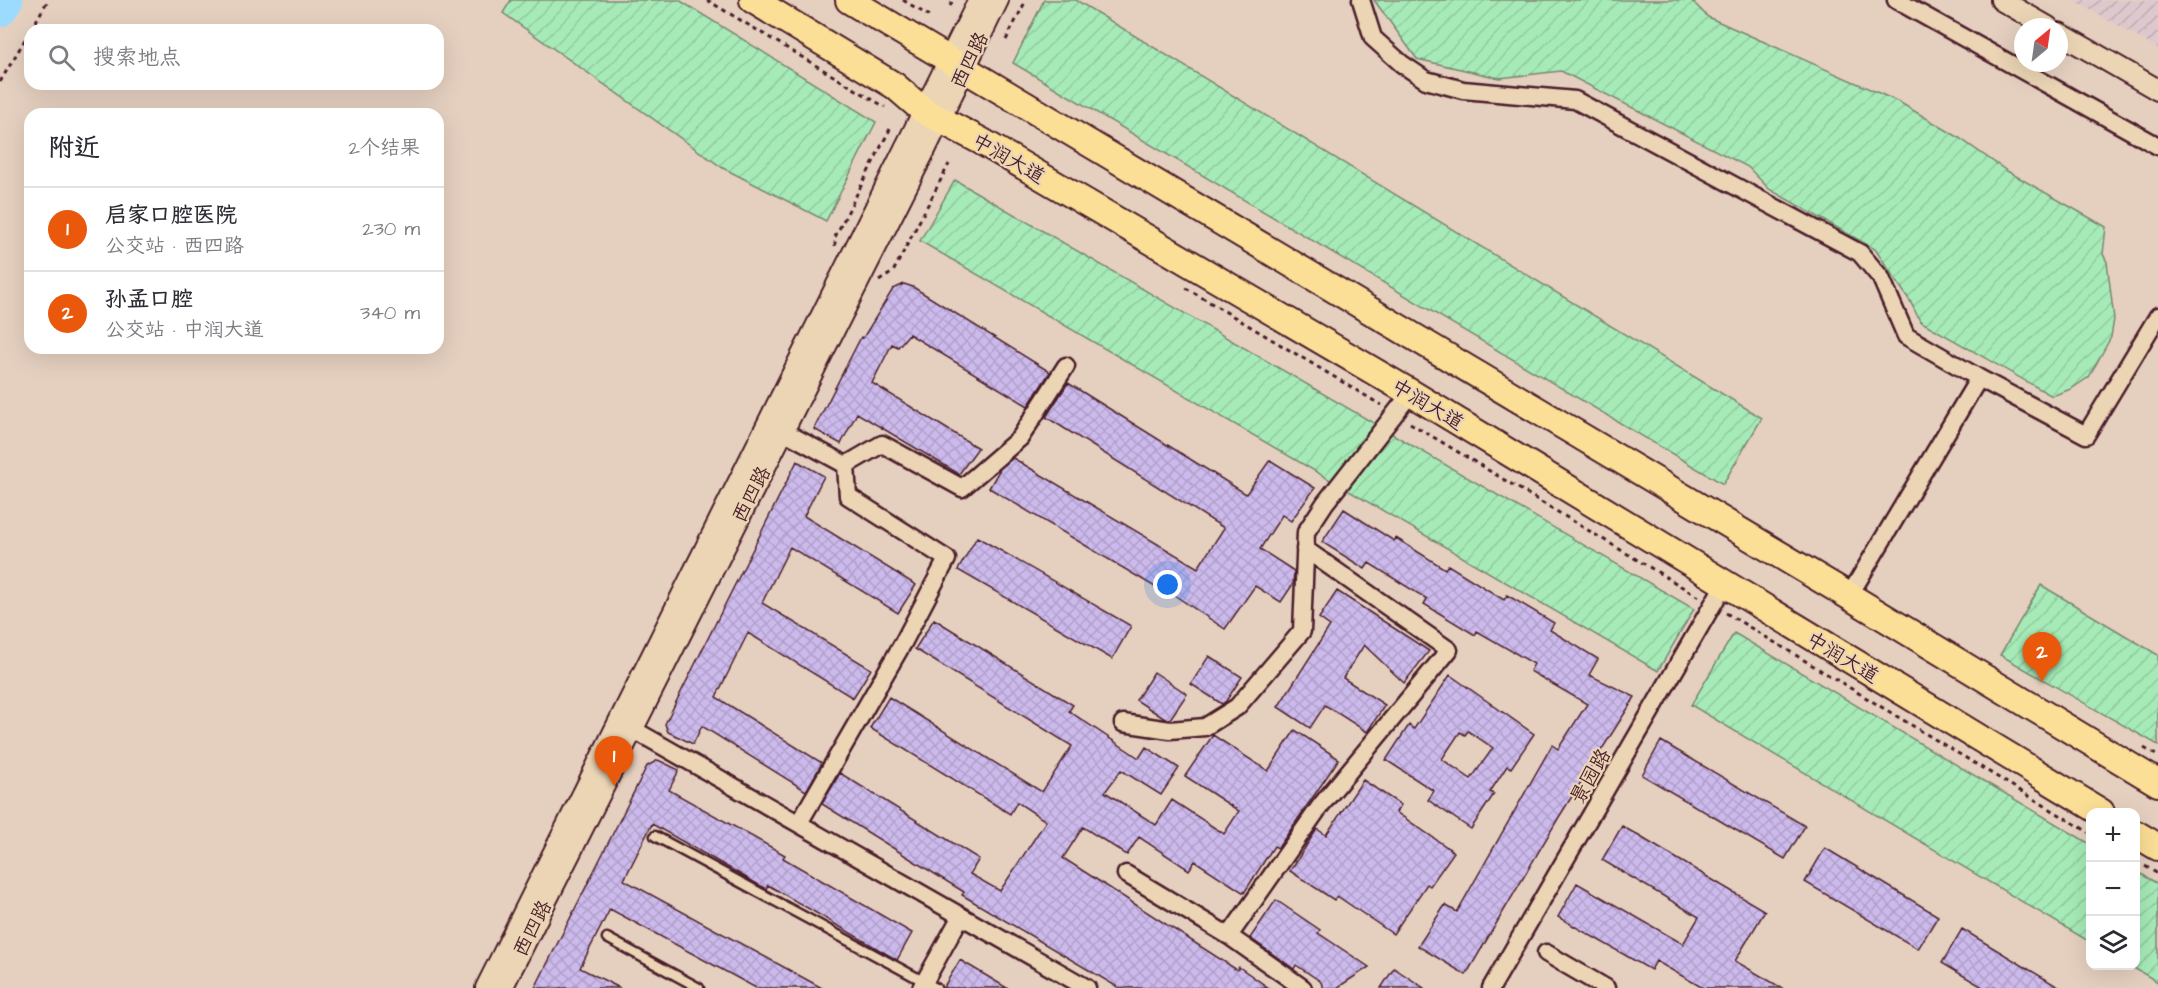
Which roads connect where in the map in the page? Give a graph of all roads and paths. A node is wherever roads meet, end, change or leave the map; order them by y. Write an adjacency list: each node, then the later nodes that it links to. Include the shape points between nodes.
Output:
1 (48, 0): 16 (path)
2 (707, 0): 23 (path)
3 (753, 0): 24 (main road, 中润大道, via 896,86)
4 (849, 0): 20 (main road)
5 (903, 0): 14 (path)
6 (953, 0): 13 (path)
7 (979, 0): 20 (street, 西四路)
8 (998, 0): 20 (street, 西四路)
9 (1026, 0): 18 (path)
10 (1361, 0): 31 (street, via 1373,38 1426,80 1463,90 1575,100 1860,253 1881,278 1906,336)
11 (1896, 0): 25 (street)
12 (2001, 0): 15 (street)
13 (950, 6)
14 (928, 16)
15 (2032, 18)
16 (34, 24)
17 (2068, 38): 22 (street)
18 (1006, 40)
19 (24, 41): 21 (path)
20 (958, 64): 24 (street, 西四路); 38 (main road)
21 (0, 82)
22 (2158, 90)
23 (885, 107)
24 (932, 115): 32 (main road, 中润大道); 34 (street, 西四路)
25 (2158, 146)
26 (949, 164): 27 (path, via 893,272)
27 (875, 284)
28 (1183, 286): 33 (path)
29 (2158, 316): 31 (street, via 2086,435)
30 (1066, 366): 35 (street, via 1020,438 962,488 882,444)
31 (1979, 378): 38 (street)
32 (1411, 393): 33 (street); 37 (main road, 中润大道)
33 (1395, 414): 36 (street, via 1325,503 1306,532); 37 (path)
34 (776, 427): 35 (street); 40 (street, 西四路)
35 (846, 465): 43 (street, via 848,496 947,558 903,643)
36 (1305, 549): 39 (street, via 1302,631 1237,707 1205,727 1170,730); 51 (street, via 1449,650 1321,805)
37 (1719, 595): 42 (main road, 中润大道); 44 (path); 60 (street, 景园路)
38 (1849, 596): 41 (main road)
39 (1123, 723)
40 (626, 724): 43 (street); 55 (street, 西四路); 56 (street, 西四路)
41 (2158, 783)
42 (2092, 808)
43 (799, 823): 50 (street)
44 (2086, 830)
45 (655, 836): 54 (lane)
46 (2140, 840): 47 (main road)
47 (2151, 856): 49 (path)
48 (1126, 874): 51 (street)
49 (2158, 874)
50 (962, 916): 54 (street); 58 (street)
51 (1229, 936): 59 (street)
52 (607, 938): 57 (lane)
53 (1546, 953): 61 (street)
54 (927, 986)
55 (486, 988)
56 (502, 988)
57 (699, 988)
58 (1087, 988)
59 (1303, 988)
60 (1491, 988)
61 (1606, 988)

